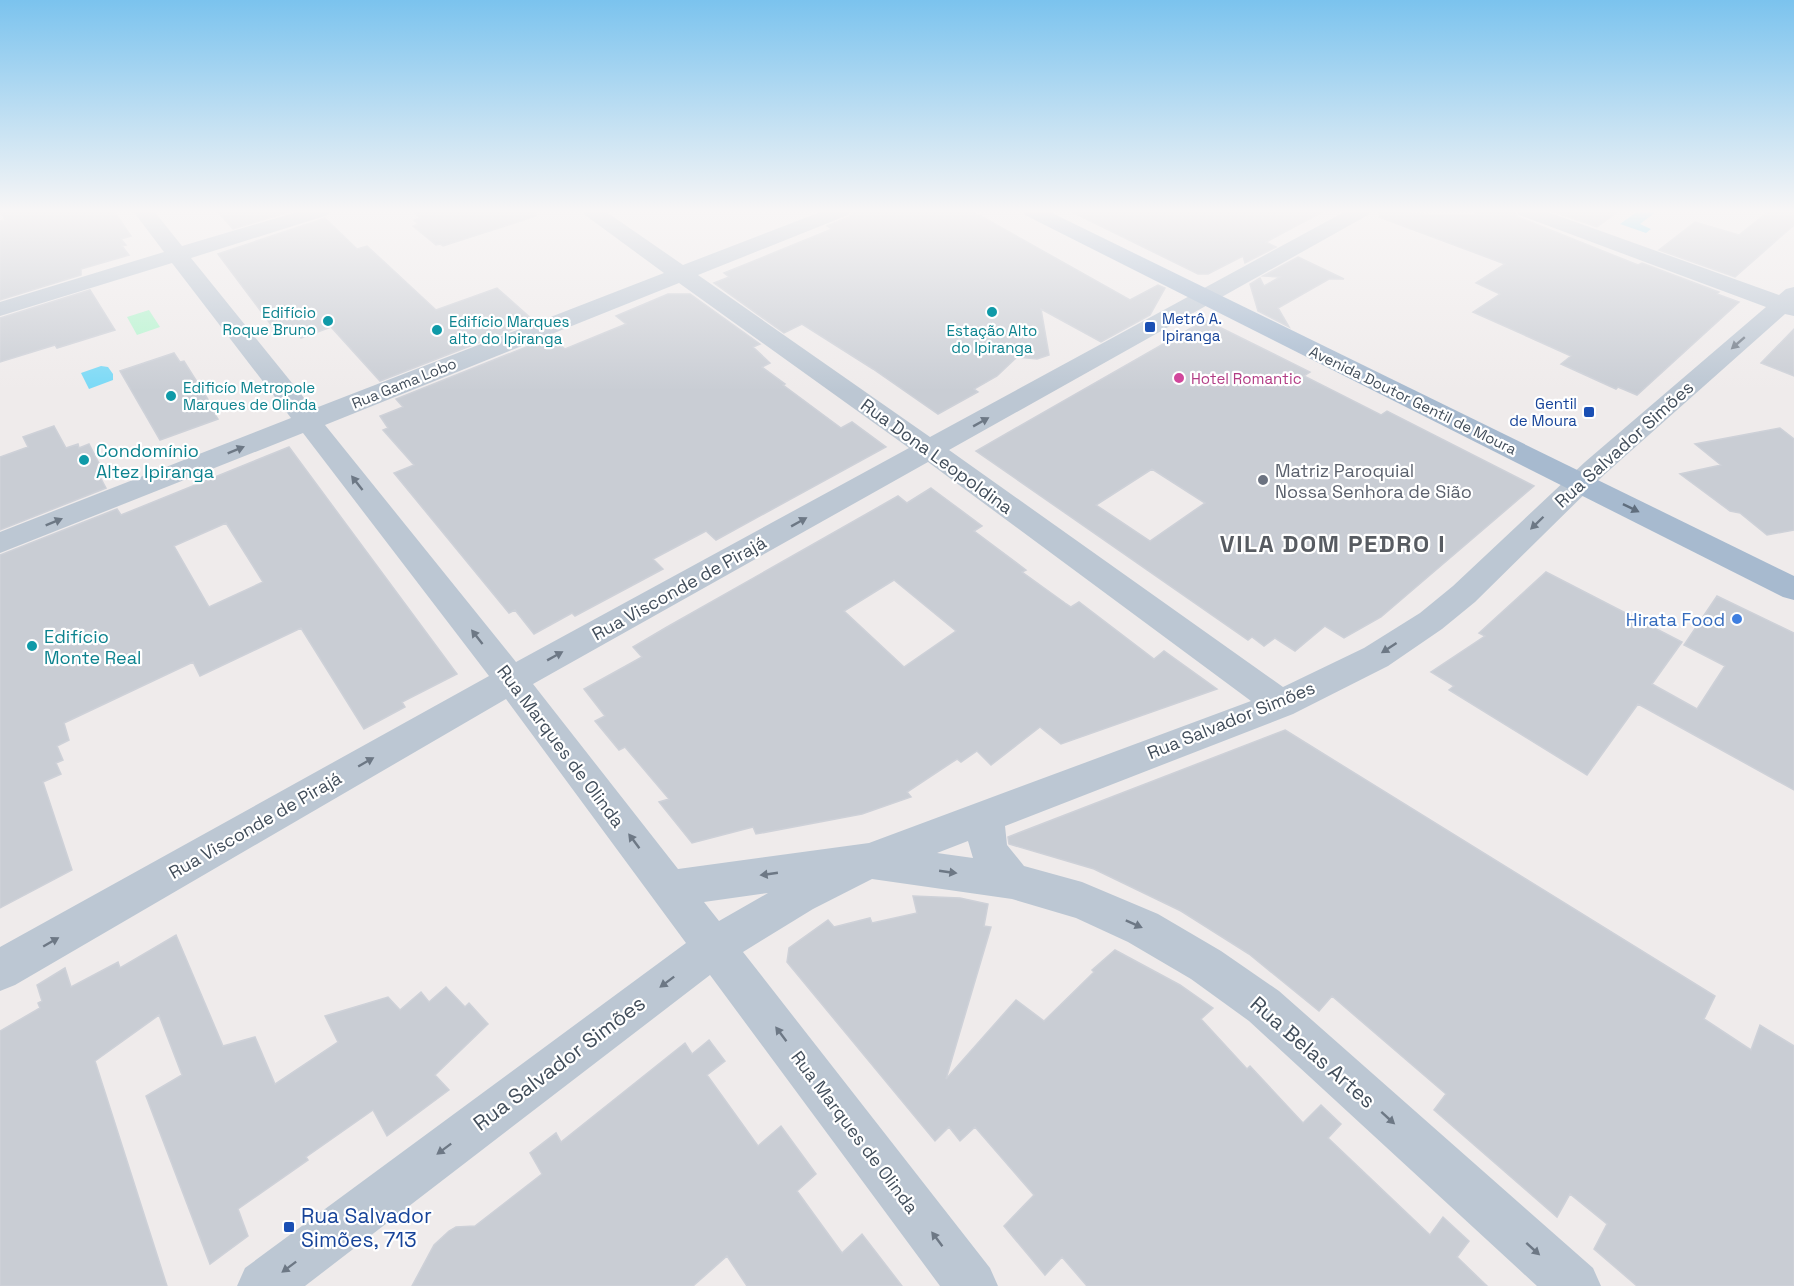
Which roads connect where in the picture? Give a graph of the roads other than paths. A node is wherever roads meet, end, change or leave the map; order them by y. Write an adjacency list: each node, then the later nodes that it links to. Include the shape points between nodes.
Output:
1 (124, 271): 11 (street)
2 (189, 271): 12 (street, Rua Marques de Olinda)
3 (677, 271): 8 (street, Rua Dona Leopoldina)
4 (685, 271): 8 (street, Rua Gama Lobo)
5 (1153, 271): 9 (main road, Avenida Doutor Gentil de Moura)
6 (1250, 271): 9 (street, Rua Visconde de Pirajá)
7 (1700, 271): 10 (street)
8 (680, 273): 12 (street, Rua Gama Lobo); 13 (street, Rua Dona Leopoldina)
9 (1204, 296): 13 (street, Rua Visconde de Pirajá, one-way to 9); 14 (main road, Avenida Doutor Gentil de Moura)
10 (1790, 302): 14 (street, Rua Salvador Simões, one-way to 14)
11 (0, 309)
12 (310, 421): 15 (street, Rua Gama Lobo, one-way to 12); 17 (street, Rua Marques de Olinda, one-way to 12)
13 (930, 450): 17 (street, Rua Visconde de Pirajá, one-way to 13); 18 (street, Rua Dona Leopoldina)
14 (1579, 482): 16 (main road, Avenida Doutor Gentil de Moura, one-way to 16); 18 (street, Rua Salvador Simões, one-way to 18, via 1431,621 1376,657)
15 (0, 543)
16 (1794, 589)
17 (511, 680): 22 (street, Rua Marques de Olinda, one-way to 17); 24 (street, Rua Visconde de Pirajá, one-way to 17)
18 (1281, 704): 19 (street, Rua Salvador Simões)
19 (987, 816): 20 (street, Rua Salvador Simões); 21 (street, via 987,848)
20 (869, 861): 21 (street, Rua Belas Artes, one-way to 21); 22 (street, Rua Salvador Simões, one-way to 22); 23 (street, Rua Salvador Simões)
21 (1012, 881): 27 (street, Rua Belas Artes, one-way to 27, via 1082,901 1143,928 1206,965 1264,1006)
22 (669, 888): 23 (street, Rua Marques de Olinda)
23 (714, 946): 25 (street, Rua Salvador Simões, one-way to 25); 26 (street, Rua Marques de Olinda, one-way to 23)
24 (0, 970)
25 (263, 1286)
26 (972, 1286)
27 (1575, 1286)

